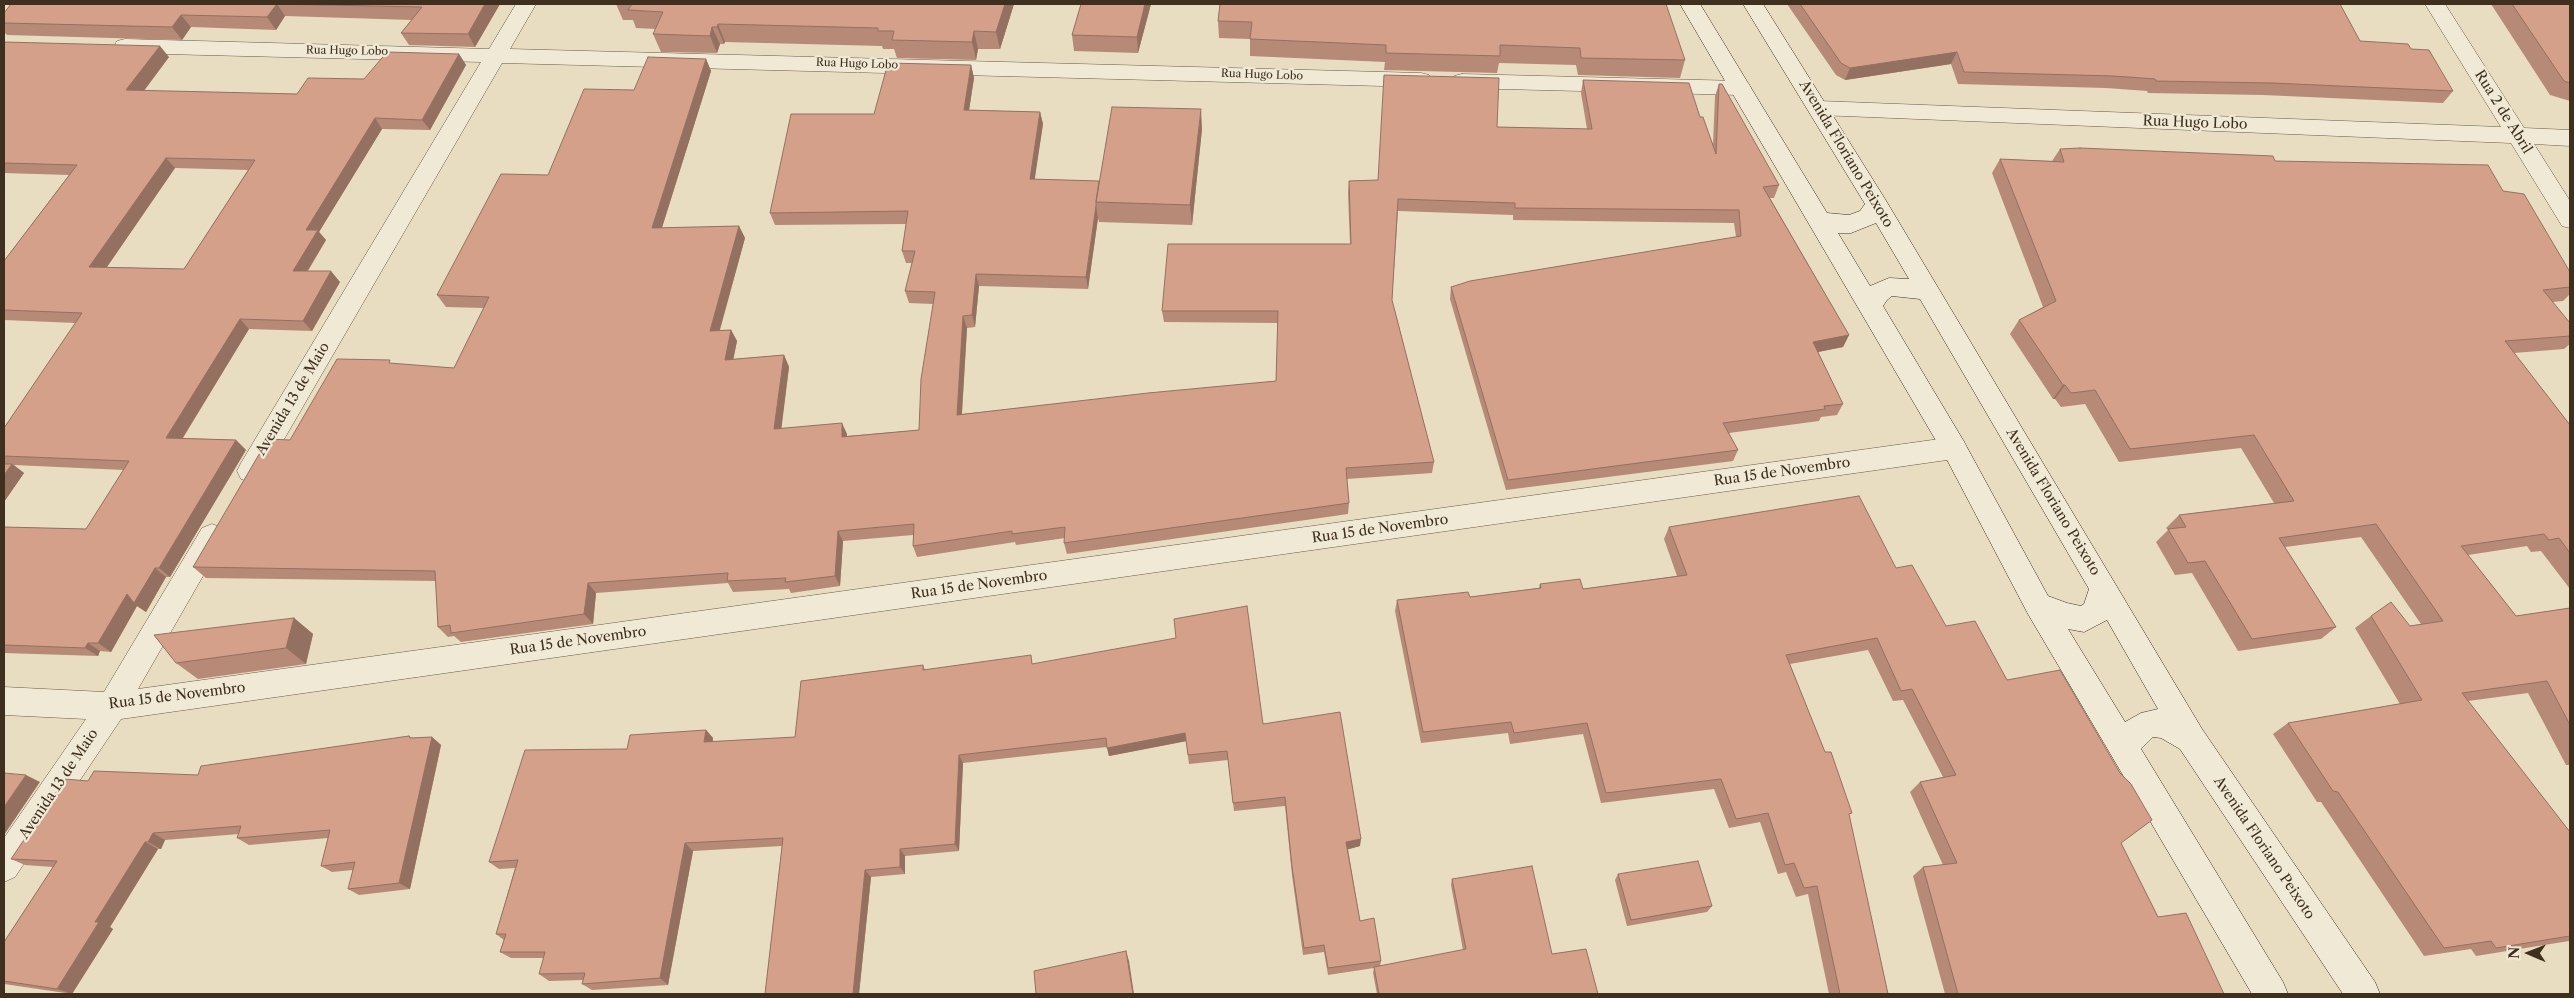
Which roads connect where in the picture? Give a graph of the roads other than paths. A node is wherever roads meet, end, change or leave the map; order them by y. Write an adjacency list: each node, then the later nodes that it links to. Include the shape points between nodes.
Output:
1 (526, 4): 6 (street, Avenida 13 de Maio)
2 (1690, 4): 7 (street)
3 (1753, 4): 8 (street, Avenida Floriano Peixoto)
4 (2435, 4): 9 (street, Rua 2 de Abril)
5 (102, 46): 6 (street, Rua Hugo Lobo)
6 (496, 55): 7 (street, Rua Hugo Lobo); 17 (street, Avenida 13 de Maio)
7 (1740, 88): 12 (street)
8 (1819, 108): 9 (street, Rua Hugo Lobo); 11 (street, Avenida Floriano Peixoto)
9 (2518, 136): 10 (street, Rua Hugo Lobo); 13 (street, Rua 2 de Abril)
10 (2570, 138)
11 (1877, 205): 12 (street, via 1868,217 1851,224); 14 (street, Avenida Floriano Peixoto)
12 (1817, 219): 15 (street)
13 (2570, 220)
14 (1927, 290): 15 (street, via 1889,287 1878,293); 19 (street, Avenida Floriano Peixoto)
15 (1870, 306): 16 (street)
16 (1954, 448): 20 (street); 22 (street, Rua 15 de Novembro)
17 (238, 492)
18 (223, 517): 22 (street, Avenida 13 de Maio)
19 (2104, 588): 20 (street, via 2096,612 2084,619); 23 (street, Avenida Floriano Peixoto)
20 (2038, 605): 24 (street)
21 (4, 701): 22 (street, Rua 15 de Novembro)
22 (112, 706): 25 (street, Avenida 13 de Maio)
23 (2191, 739): 24 (street, via 2165,724 2152,723 2138,728); 27 (street, Avenida Floriano Peixoto)
24 (2123, 748): 26 (street)
25 (4, 866)
26 (2271, 994)
27 (2363, 994)

